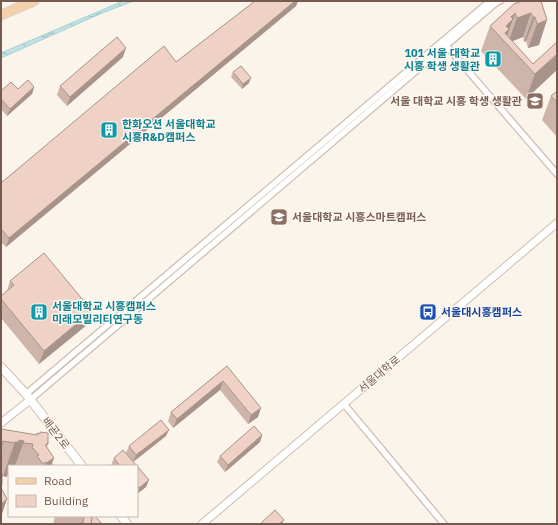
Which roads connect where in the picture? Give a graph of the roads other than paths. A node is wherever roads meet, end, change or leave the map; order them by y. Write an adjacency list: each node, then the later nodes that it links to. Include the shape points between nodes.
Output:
1 (34, 1): 4 (main road)
2 (490, 1): 5 (street)
3 (500, 1): 5 (street)
4 (1, 15)
5 (444, 43): 6 (street); 9 (street)
6 (557, 174)
7 (557, 223): 10 (street, 서울대학로)
8 (1, 367): 9 (main road, 배곧2로)
9 (28, 397): 11 (street); 12 (main road, 배곧2로)
10 (344, 404): 13 (street, 서울대학로); 14 (street)
11 (1, 423)
12 (81, 465)
13 (202, 524)
14 (444, 524)

